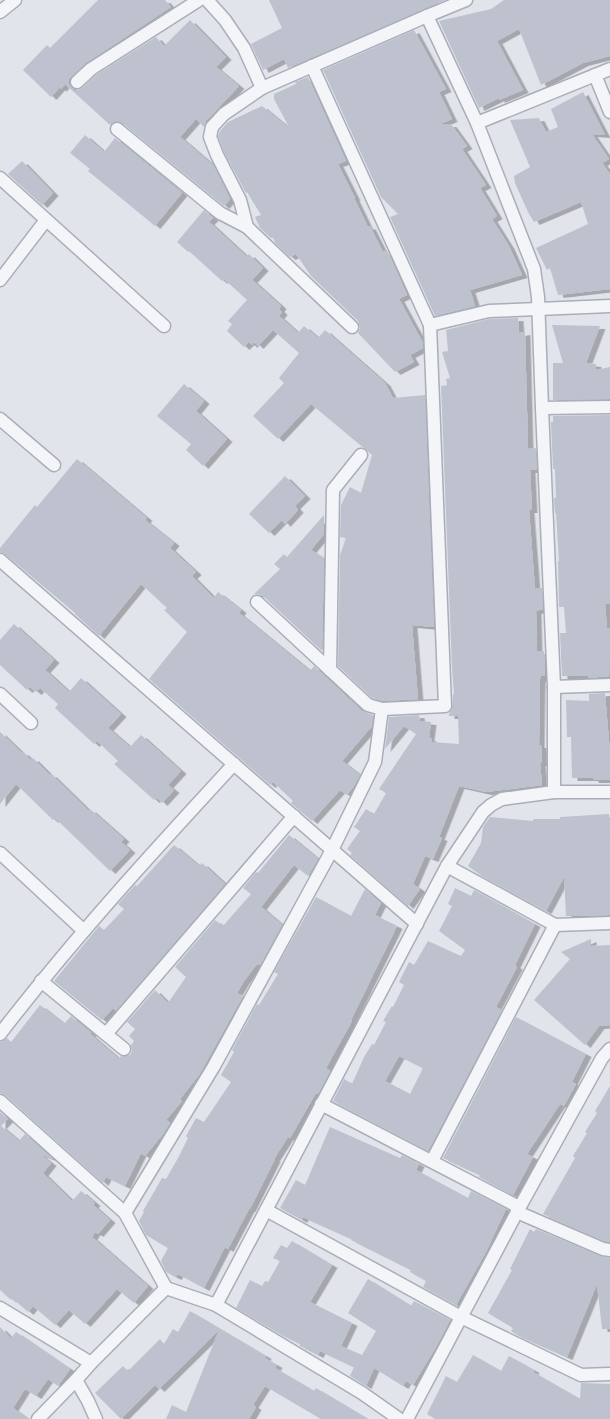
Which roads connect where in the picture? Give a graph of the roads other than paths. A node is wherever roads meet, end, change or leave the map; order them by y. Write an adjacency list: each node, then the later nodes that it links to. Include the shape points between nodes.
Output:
1 (15, 0): 5 (street)
2 (200, 0): 10 (street, via 91,69)
3 (207, 0): 11 (street, via 244,48)
4 (466, 0): 6 (street)
5 (0, 12)
6 (426, 16): 7 (street); 13 (street)
7 (312, 66): 11 (street); 21 (street)
8 (610, 69): 9 (street)
9 (596, 75): 12 (street); 13 (street)
10 (77, 82)
11 (262, 88): 17 (street, via 224,114 212,128 210,137 240,200)
12 (610, 112)
13 (477, 123): 20 (street, via 534,269)
14 (117, 129): 17 (street, via 220,213)
15 (0, 178): 16 (street)
16 (46, 220): 18 (street); 22 (street)
17 (247, 227): 23 (street)
18 (0, 280)
19 (610, 306): 20 (street)
20 (538, 308): 21 (street, via 489,311); 24 (street)
21 (430, 325): 35 (street, via 445,706)
22 (164, 326)
23 (352, 327)
24 (542, 408): 25 (street); 33 (street)
25 (610, 408)
26 (0, 419): 28 (street)
27 (361, 455): 31 (street, via 333,490)
28 (54, 465)
29 (0, 560): 37 (street)
30 (258, 602): 31 (street)
31 (330, 670): 35 (street, via 368,705)
32 (610, 685): 33 (street)
33 (554, 687): 38 (street)
34 (0, 694): 36 (street)
35 (382, 709): 41 (street, via 375,762)
36 (31, 723)
37 (234, 764): 40 (street); 47 (street)
38 (554, 792): 39 (street); 43 (street, via 502,799 490,805)
39 (610, 792)
40 (294, 816): 41 (street); 51 (street)
41 (332, 850): 45 (street); 59 (street, via 214,1066)
42 (0, 853): 47 (street)
43 (447, 866): 45 (street); 46 (street)
44 (610, 923): 46 (street)
45 (417, 924): 55 (street)
46 (554, 925): 56 (street)
47 (84, 931): 48 (street)
48 (41, 982): 49 (street); 51 (street)
49 (5, 1017): 50 (street)
50 (0, 1034)
51 (106, 1034): 52 (street)
52 (124, 1049)
53 (610, 1049): 58 (street)
54 (0, 1101): 59 (street)
55 (321, 1104): 56 (street); 57 (street)
56 (432, 1161): 58 (street, via 518,1206)
57 (266, 1210): 62 (street); 64 (street)
58 (517, 1212): 60 (street); 64 (street)
59 (125, 1213): 61 (street)
60 (610, 1250)
61 (166, 1288): 62 (street); 65 (street)
62 (216, 1305): 70 (street, via 362,1393)
63 (0, 1308): 65 (street)
64 (461, 1317): 66 (street, via 581,1375); 71 (street)
65 (91, 1363): 67 (street)
66 (610, 1374)
67 (76, 1380): 68 (street); 69 (street)
68 (38, 1419)
69 (96, 1419)
70 (399, 1419)
71 (407, 1419)

